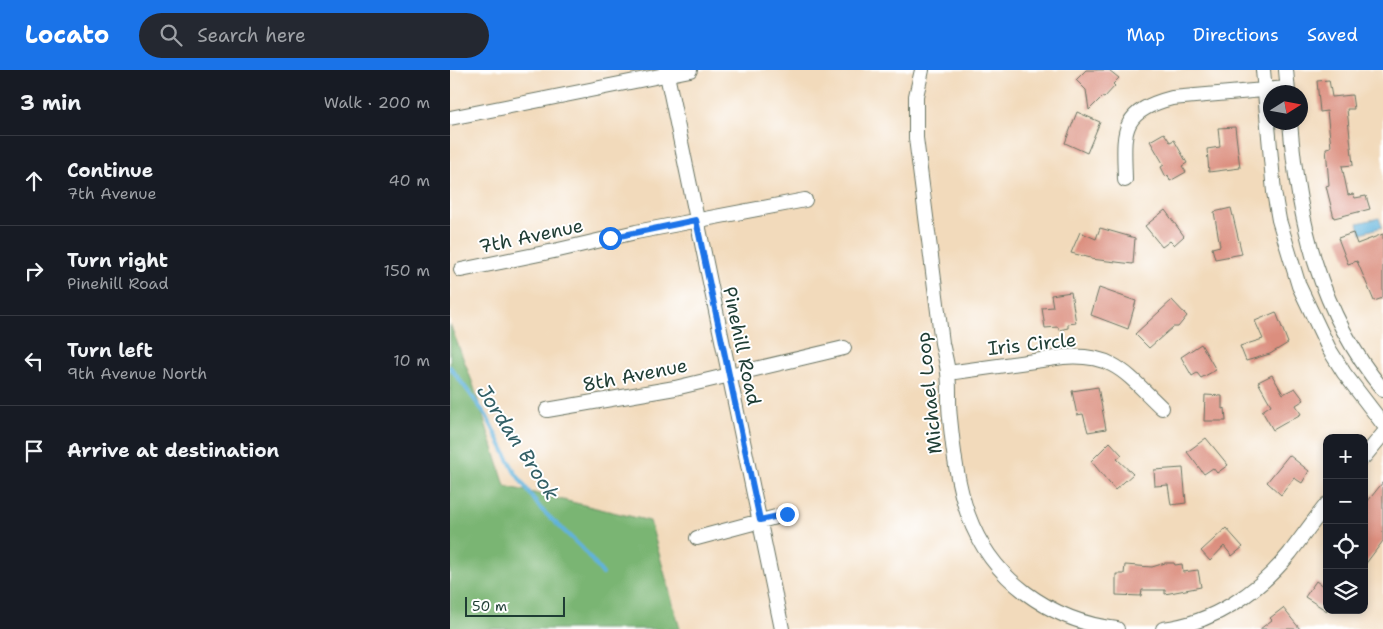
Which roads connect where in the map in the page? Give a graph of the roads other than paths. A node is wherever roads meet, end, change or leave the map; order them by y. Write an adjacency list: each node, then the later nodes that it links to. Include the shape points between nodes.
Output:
1 (690, 70): 5 (street)
2 (922, 70): 17 (street, Michael Loop, via 916,96 916,138)
3 (1263, 70): 6 (street)
4 (1286, 70): 7 (street)
5 (666, 72): 9 (street); 14 (street, Pinehill Road)
6 (1264, 85)
7 (1287, 85)
8 (1263, 90): 12 (street, via 1172,98 1142,108 1125,132)
9 (450, 118)
10 (1269, 130): 22 (street, via 1279,220 1298,286 1328,349)
11 (1291, 130): 19 (street, via 1299,204 1321,283 1345,334)
12 (1125, 180)
13 (805, 200): 14 (street, 7th Avenue)
14 (696, 220): 15 (street, 7th Avenue); 18 (street, Pinehill Road)
15 (461, 270)
16 (844, 348): 18 (street, 8th Avenue)
17 (948, 373): 20 (street, Iris Circle, via 1063,357 1095,357 1123,371); 29 (street, Michael Loop, via 956,471 966,511 977,537 1001,571 1022,590)
18 (730, 375): 21 (street, 8th Avenue); 27 (street, Pinehill Road)
19 (1383, 390)
20 (1162, 408)
21 (547, 410)
22 (1383, 424)
23 (1383, 434): 24 (street)
24 (1368, 452)
25 (1323, 509): 32 (street, via 1288,555 1243,598 1215,614)
26 (787, 514): 27 (street)
27 (760, 520): 28 (street); 30 (street, Pinehill Road)
28 (697, 538)
29 (1077, 625): 31 (street, Michael Loop)
30 (782, 629)
31 (1117, 629)
32 (1163, 629)

